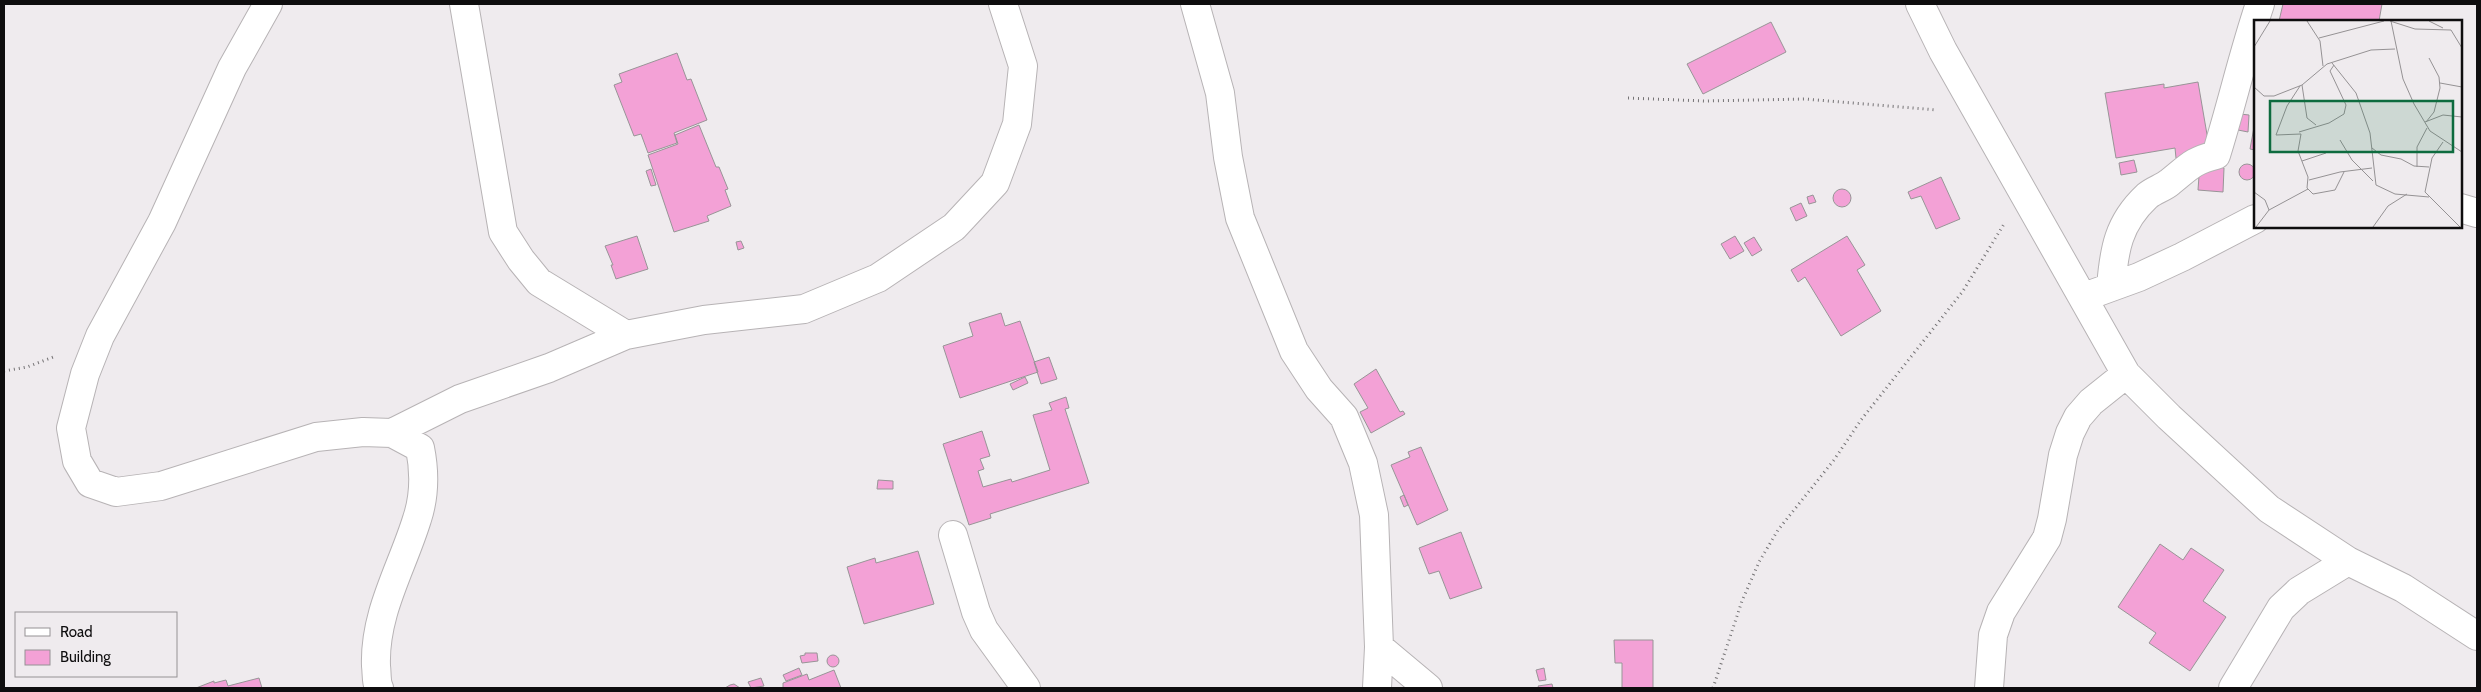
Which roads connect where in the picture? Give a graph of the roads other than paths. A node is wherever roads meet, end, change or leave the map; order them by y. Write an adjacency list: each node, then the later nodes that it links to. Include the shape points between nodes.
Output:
1 (268, 4): 16 (street, via 232,68 162,222 100,336 85,374 71,428 77,461 90,483 116,492 161,486 316,437 363,432)
2 (464, 4): 14 (street, via 503,232 539,282)
3 (1003, 4): 14 (street, via 1023,66 1017,124 995,183 954,227 878,278 804,309 704,320)
4 (1196, 4): 20 (street, via 1220,92 1240,218 1294,351 1319,389 1344,417 1363,462 1374,515)
5 (1920, 4): 13 (street, via 1943,52)
6 (2260, 4): 7 (street)
7 (2254, 20)
8 (2254, 21): 12 (street, via 2216,155 2197,160 2148,195 2128,217 2114,250)
9 (2461, 208): 10 (street)
10 (2477, 212)
11 (2254, 220): 12 (street, via 2182,257)
12 (2111, 287): 13 (street)
13 (2084, 296): 15 (street)
14 (626, 335): 16 (street, via 549,368 460,399)
15 (2126, 374): 18 (street, via 2269,509); 25 (street, via 2084,409 2070,433 2047,538 2001,612 1993,635)
16 (392, 433): 21 (street, via 420,448 425,474 418,518 377,633)
17 (952, 535): 22 (street, via 984,630)
18 (2348, 561): 19 (street, via 2403,588); 26 (street, via 2299,591 2282,608)
19 (2477, 636)
20 (1379, 647): 23 (street); 24 (street)
21 (379, 688)
22 (1026, 688)
23 (1377, 688)
24 (1428, 688)
25 (1989, 688)
26 (2233, 688)

